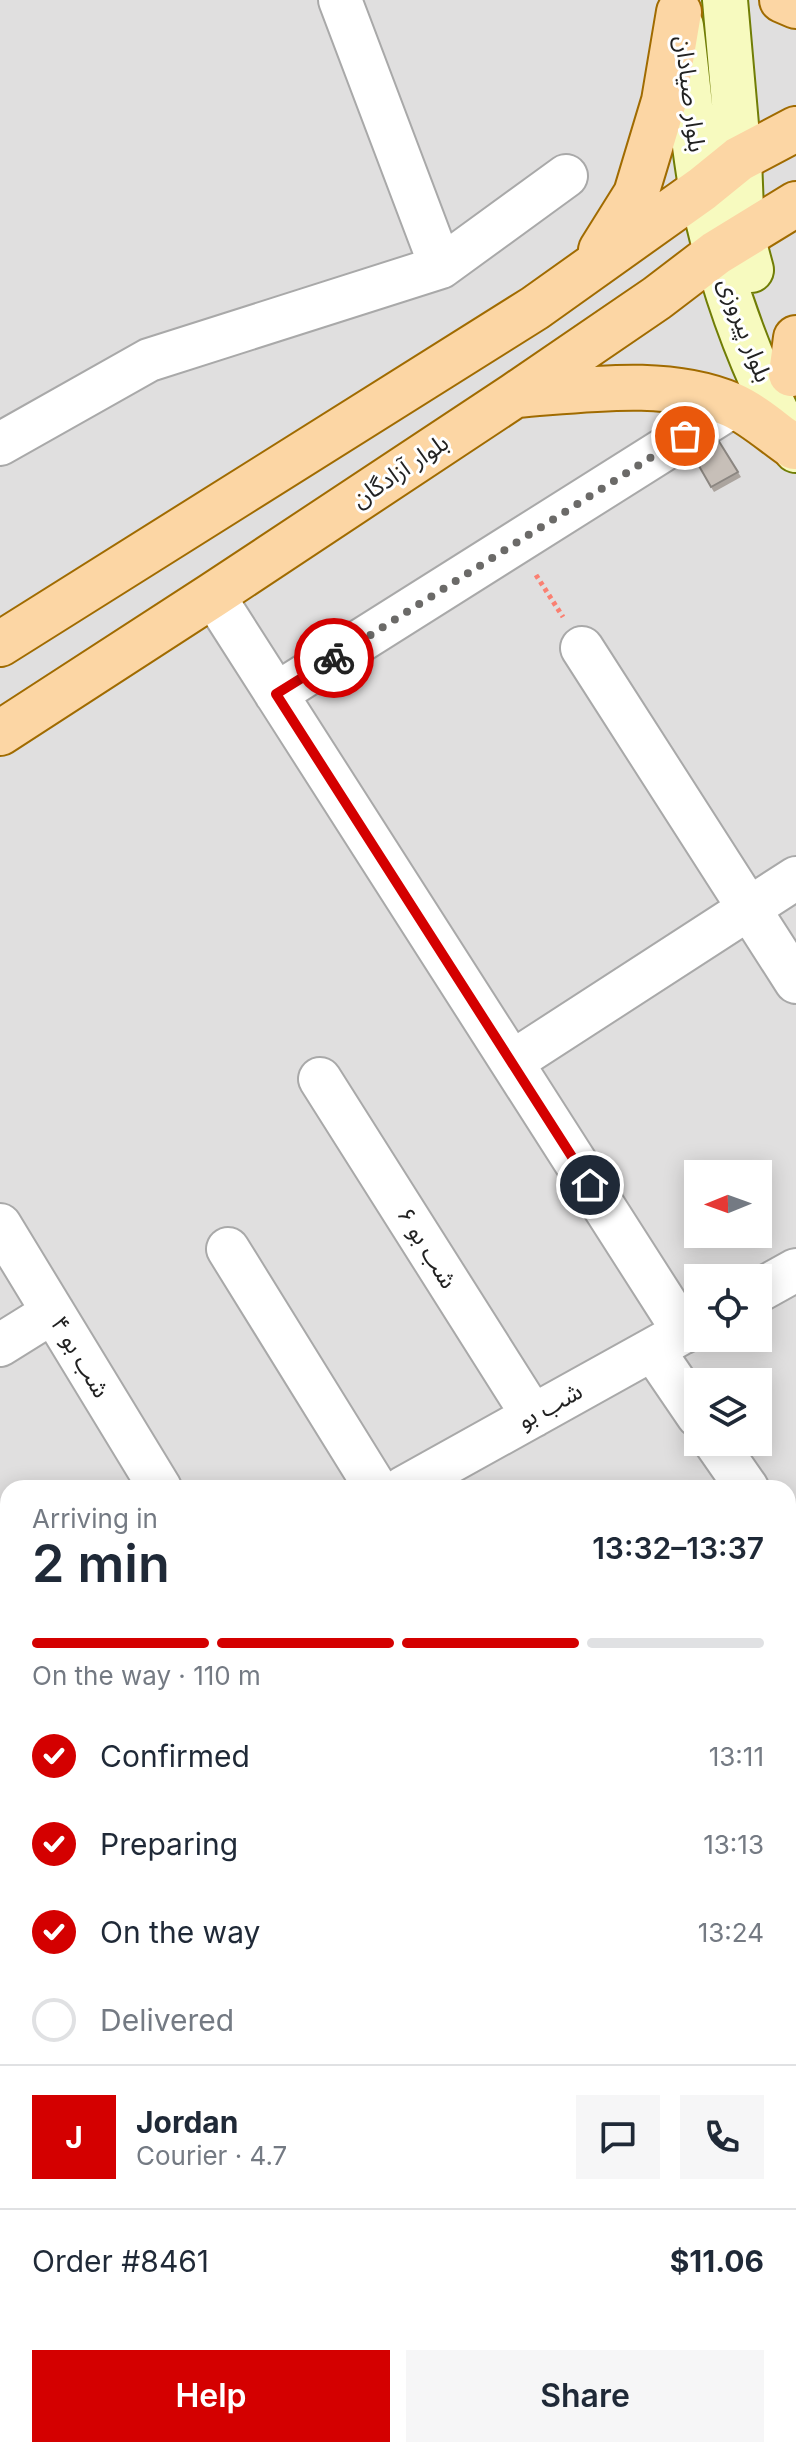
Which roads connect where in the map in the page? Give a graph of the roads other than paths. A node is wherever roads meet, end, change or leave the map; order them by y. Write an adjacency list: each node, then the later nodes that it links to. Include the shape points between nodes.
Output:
1 (340, 0): 12 (street)
2 (725, 0): 7 (main road, بلوار صیادان)
3 (782, 0): 5 (main road)
4 (678, 6): 9 (main road, بلوار صیادان); 13 (main road, via 664,101 636,194)
5 (796, 6)
6 (796, 129): 7 (main road)
7 (739, 159): 9 (main road); 11 (main road, بلوار صیادان)
8 (566, 176): 12 (street)
9 (702, 189): 11 (main road, بلوار صیادان); 13 (main road)
10 (796, 204): 11 (main road, بلوار آزادگان)
11 (729, 244): 14 (main road, بلوار پیروزی, via 765,321); 15 (main road, بلوار آزادگان); 18 (main road, بلوار پیروزی, via 747,347)
12 (441, 267): 17 (street, via 149,360)
13 (591, 268): 20 (main road)
14 (795, 366)
15 (515, 395): 16 (main road, via 632,387 690,393); 19 (main road, بلوار آزادگان)
16 (733, 406): 18 (main road); 22 (street)
17 (0, 444)
18 (795, 449)
19 (213, 595): 22 (street); 23 (main road, بلوار آزادگان)
20 (0, 644)
21 (582, 648): 25 (street)
22 (276, 694): 27 (street)
23 (0, 733)
24 (796, 878): 25 (street)
25 (749, 908): 26 (street); 27 (street)
26 (796, 982)
27 (512, 1062): 34 (street)
28 (320, 1079): 37 (street, شب بو ۶)
29 (0, 1225): 33 (street, شب بو ۴)
30 (228, 1249): 40 (street)
31 (796, 1270): 32 (street)
32 (772, 1283)
33 (53, 1312): 35 (street); 39 (street, شب بو ۴)
34 (678, 1335): 36 (street); 37 (street, شب بو)
35 (0, 1345)
36 (686, 1368)
37 (533, 1416): 41 (street, شب بو)
38 (725, 1456): 42 (street)
39 (155, 1480)
40 (371, 1480)
41 (417, 1480)
42 (741, 1480)

